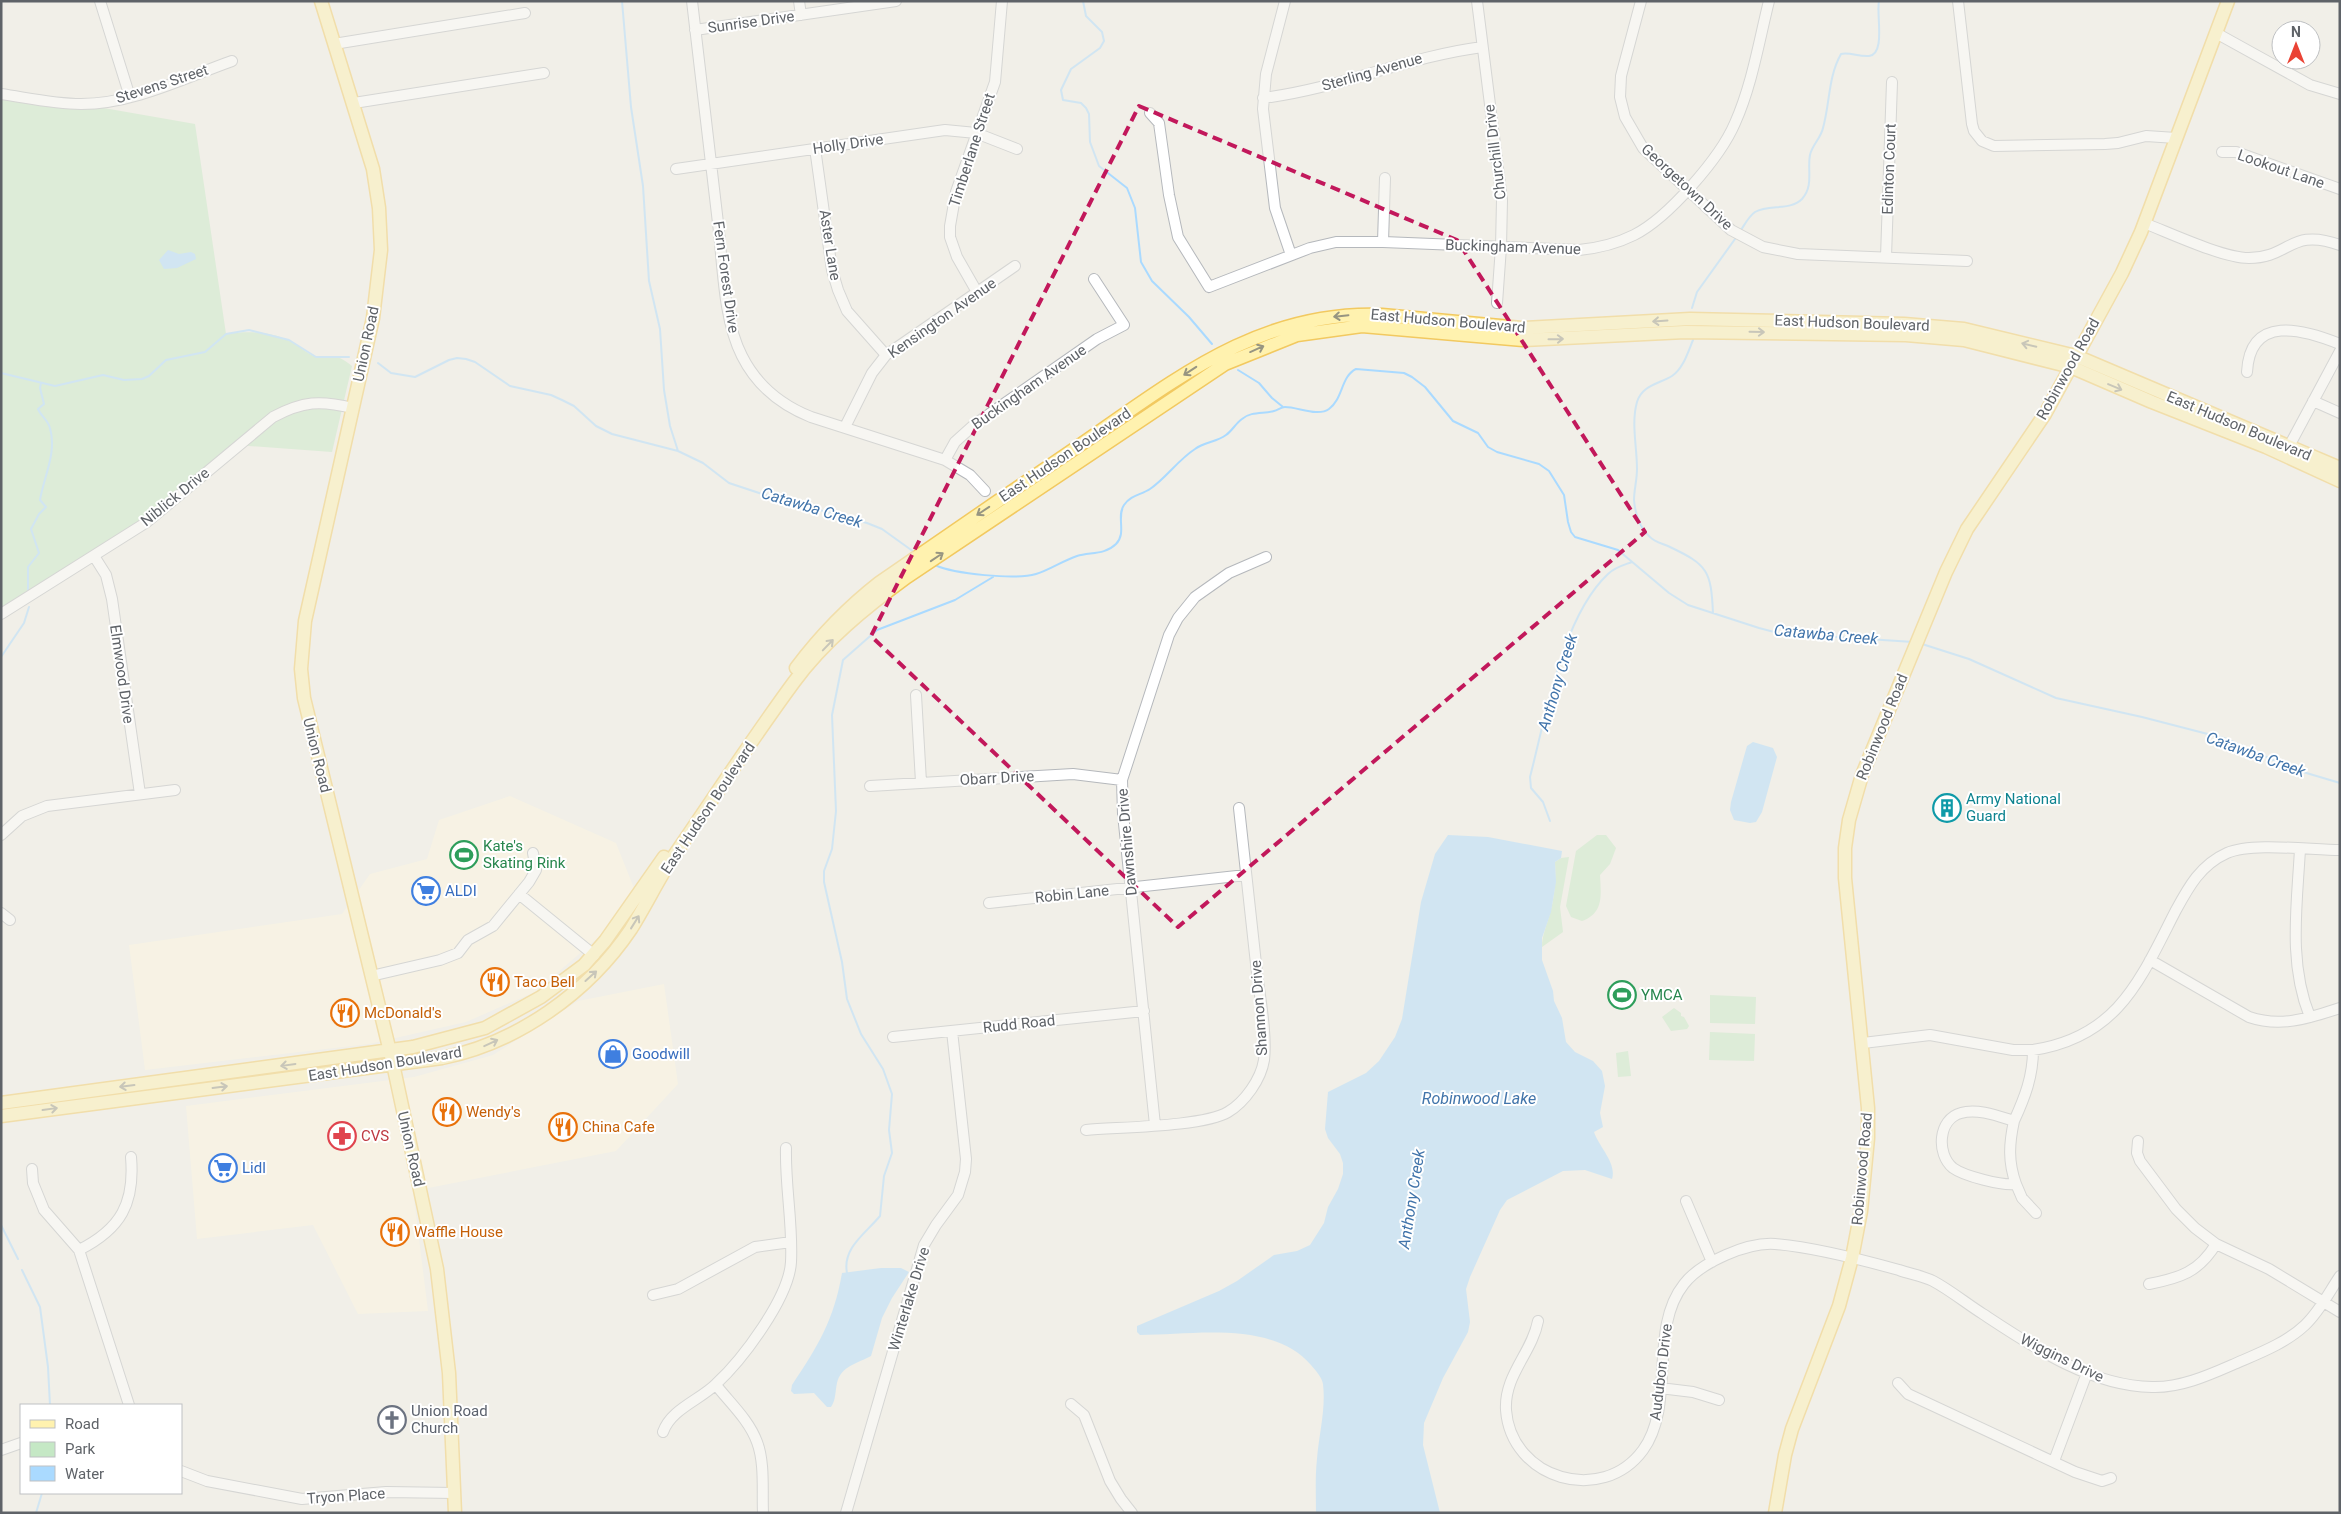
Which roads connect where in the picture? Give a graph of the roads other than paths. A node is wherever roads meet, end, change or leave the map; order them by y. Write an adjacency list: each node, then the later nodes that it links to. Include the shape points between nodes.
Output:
1 (100, 1): 24 (street)
2 (321, 1): 17 (main road, Union Road)
3 (692, 1): 15 (street, Fern Forest Drive)
4 (799, 1): 14 (street)
5 (896, 1): 14 (street, Sunrise Drive)
6 (1002, 1): 28 (street, Timberlane Street, via 995,82)
7 (1286, 1): 25 (street, via 1266,74)
8 (1477, 1): 18 (street, Churchill Drive)
9 (1641, 1): 37 (street, Georgetown Drive, via 1621,76 1622,107 1642,148)
10 (1769, 1): 37 (street, Buckingham Avenue, via 1736,122 1720,151)
11 (1958, 1): 29 (street, via 1972,124 1982,141 1994,146 2053,146 2118,144 2146,136)
12 (2228, 1): 16 (main road, Robinwood Road)
13 (525, 13): 17 (street)
14 (801, 15): 15 (street, Sunrise Drive)
15 (695, 30): 33 (street, Fern Forest Drive)
16 (2216, 33): 23 (street, via 2310,85); 29 (main road, Robinwood Road)
17 (334, 44): 26 (main road, Union Road)
18 (1482, 47): 25 (street, Sterling Avenue, via 1437,54 1320,88); 41 (street, Churchill Drive, via 1500,172)
19 (232, 60): 24 (street, Stevens Street)
20 (544, 74): 26 (street)
21 (1892, 82): 43 (street, Edinton Court)
22 (1, 94): 24 (street, Stevens Street, via 72,104 94,104)
23 (2340, 94)
24 (130, 97)
25 (1263, 98): 42 (street, via 1275,208)
26 (354, 103): 55 (main road, Union Road, via 377,189 381,250 374,309)
27 (1150, 113): 42 (street, Buckingham Avenue, via 1159,123 1178,237 1209,287)
28 (976, 133): 30 (street, Holly Drive, via 945,130); 31 (street, Holly Drive); 47 (street, Timberlane Street, via 952,204 950,237)
29 (2176, 138): 38 (main road, Robinwood Road)
30 (815, 148): 33 (street, Holly Drive); 51 (street, Aster Lane, via 832,270 838,290 859,328)
31 (1017, 149)
32 (2222, 152): 36 (street, Lookout Lane, via 2236,152)
33 (711, 163): 34 (street, Holly Drive); 57 (street, Fern Forest Drive, via 731,324 741,355 758,382 783,403 811,417)
34 (676, 169)
35 (1385, 178): 39 (street)
36 (2340, 189)
37 (1686, 190): 41 (street, Buckingham Avenue, via 1659,218 1640,232 1613,244 1579,250); 43 (street, Georgetown Drive, via 1731,230 1763,247 1798,254)
38 (2144, 224): 40 (street, via 2238,257 2263,256 2309,238); 52 (main road, Robinwood Road, via 2122,273)
39 (1383, 242): 41 (street, Buckingham Avenue); 42 (street, Buckingham Avenue, via 1336,242)
40 (2340, 245)
41 (1502, 247): 48 (street, Churchill Drive)
42 (1291, 255)
43 (1886, 257): 44 (street, Georgetown Drive)
44 (1967, 261)
45 (1015, 266): 47 (street, Kensington Avenue)
46 (1094, 279): 59 (street, Buckingham Avenue, via 1124,325 1097,339 975,424 955,442)
47 (977, 292): 51 (street, Kensington Avenue)
48 (1497, 303)
49 (2340, 344): 53 (street, via 2298,330 2274,332 2261,338 2253,347 2248,357)
50 (2340, 351): 54 (street)
51 (886, 355): 57 (street, Kensington Avenue, via 867,382)
52 (2074, 361): 58 (main road, East Hudson Boulevard); 65 (main road, East Hudson Boulevard, one-way to 52, via 966,537 1224,364 1296,335 1362,326 1523,340 1685,332 1906,335 1964,340); 65 (main road, East Hudson Boulevard, one-way to 65, via 1964,329 1904,324 1690,319 1522,328 1382,314 1326,317 1274,330 1225,350 954,531); 93 (main road, Robinwood Road, via 2045,414 1968,529 1906,667 1852,807 1846,838 1845,878)
53 (2247, 372)
54 (2313, 401): 56 (street); 58 (street)
55 (353, 408): 63 (street, Niblick Drive, via 320,402 291,408 273,417 147,522); 87 (main road, Union Road, via 306,621 302,669 308,718)
56 (2340, 413)
57 (845, 427): 59 (street, Fern Forest Drive)
58 (2287, 451): 60 (main road, East Hudson Boulevard); 61 (main road, East Hudson Boulevard)
59 (945, 460): 62 (street, Fern Forest Drive, via 970,475)
60 (2340, 468)
61 (2340, 481)
62 (985, 491)
63 (94, 556): 66 (street, Niblick Drive); 73 (street, Elmwood Drive, via 106,575 112,599)
64 (1266, 556): 69 (street, Dawnshire Drive, via 1215,581 1195,597 1178,618 1163,648)
65 (902, 574): 68 (main road, East Hudson Boulevard, via 858,600 824,632)
66 (1, 614)
67 (916, 695): 70 (street)
68 (762, 721): 85 (main road, East Hudson Boulevard); 96 (main road, East Hudson Boulevard, one-way to 68, via 442,1058 481,1048 540,1018 590,976 630,929)
69 (1122, 780): 70 (street, Obarr Drive, via 1073,774); 80 (street, Dawnshire Drive)
70 (921, 782): 71 (street, Obarr Drive)
71 (870, 786)
72 (175, 790): 73 (street)
73 (140, 794): 75 (street, via 39,808 22,816)
74 (1239, 808): 79 (street, Shannon Drive)
75 (1, 835)
76 (2300, 849): 77 (street); 86 (street, via 2239,849 2212,862 2191,883); 90 (street, via 2296,961)
77 (2340, 850)
78 (533, 853): 81 (street, via 535,873)
79 (1246, 875): 80 (street, Robin Lane); 100 (street, Shannon Drive, via 1264,1042 1261,1071 1248,1093 1229,1111 1210,1118)
80 (1131, 888): 82 (street, Robin Lane); 89 (street, Dawnshire Drive)
81 (519, 894): 85 (street); 87 (street, via 493,926 468,940 458,953)
82 (988, 902)
83 (1, 913): 84 (street)
84 (10, 920)
85 (594, 955): 94 (main road, East Hudson Boulevard, via 541,997 495,1024 434,1043)
86 (2150, 960): 90 (street, via 2262,1021 2292,1022); 95 (street, via 2128,996 2102,1023 2072,1041)
87 (371, 976): 94 (main road, Union Road)
88 (2340, 1008): 90 (street)
89 (1144, 1011): 91 (street, Rudd Road); 100 (street, Dawnshire Drive)
90 (2310, 1017)
91 (952, 1031): 92 (street, Rudd Road); 136 (street, Winterlake Drive, via 966,1159 963,1183 924,1245)
92 (893, 1037)
93 (1863, 1043): 95 (street, via 1930,1036 2012,1050); 112 (main road, Robinwood Road, via 1868,1138 1861,1211)
94 (388, 1050): 96 (main road, Union Road); 97 (main road, East Hudson Boulevard, one-way to 97)
95 (2033, 1050): 99 (street, via 2033,1068)
96 (392, 1064): 98 (main road, East Hudson Boulevard, one-way to 96); 133 (main road, Union Road, via 426,1214 443,1308 450,1373)
97 (1, 1103)
98 (1, 1116)
99 (2014, 1121): 106 (street, via 2009,1144 2010,1168); 106 (street, via 1983,1112 1960,1113 1949,1120 1942,1133 1942,1149 1953,1168 1992,1183)
100 (1155, 1125): 101 (street, Shannon Drive)
101 (1086, 1130)
102 (2138, 1141): 110 (street, via 2136,1153 2140,1161 2176,1209)
103 (786, 1148): 109 (street)
104 (131, 1157): 111 (street, via 131,1190 121,1216 105,1234)
105 (32, 1169): 111 (street, via 35,1189 44,1210)
106 (2016, 1184): 108 (street, via 2022,1198)
107 (1686, 1201): 113 (street)
108 (2036, 1213)
109 (791, 1242): 116 (street, via 755,1247 678,1289); 122 (street, via 790,1272 778,1302 755,1337)
110 (2216, 1244): 115 (street, via 2207,1259 2190,1272); 117 (street, via 2269,1269)
111 (80, 1250): 125 (street)
112 (1852, 1258): 113 (street, Audubon Drive, via 1771,1244 1749,1247); 120 (street, Wiggins Drive, via 1932,1280 2014,1335); 138 (main road, Robinwood Road, via 1839,1306 1792,1429)
113 (1712, 1262): 123 (street, Audubon Drive, via 1687,1280 1671,1307)
114 (2340, 1276): 117 (street, Wiggins Drive)
115 (2149, 1284)
116 (653, 1295)
117 (2323, 1302): 118 (street); 120 (street, Wiggins Drive, via 2307,1323 2289,1337 2197,1380 2154,1388 2114,1383)
118 (2340, 1312)
119 (1538, 1321): 123 (street, Audubon Drive, via 1535,1338 1511,1379 1506,1405 1514,1439 1528,1458 1546,1472 1566,1479 1590,1481 1608,1477 1625,1468 1642,1452 1652,1436)
120 (2087, 1373): 130 (street)
121 (1898, 1383): 130 (street, via 1908,1394)
122 (716, 1385): 127 (street, via 672,1417); 135 (street, via 744,1418 757,1442)
123 (1660, 1388): 124 (street, via 1693,1392)
124 (1719, 1400)
125 (129, 1404)
126 (1071, 1404): 137 (street, via 1084,1415 1110,1481)
127 (663, 1432)
128 (20, 1443): 129 (street)
129 (1, 1450)
130 (2054, 1461): 132 (street, via 2102,1481)
131 (182, 1471): 133 (street, Tryon Place, via 206,1481 302,1499 386,1492)
132 (2111, 1478)
133 (455, 1493): 134 (main road, Union Road)
134 (455, 1513)
135 (763, 1513)
136 (846, 1513)
137 (1132, 1513)
138 (1775, 1513)

